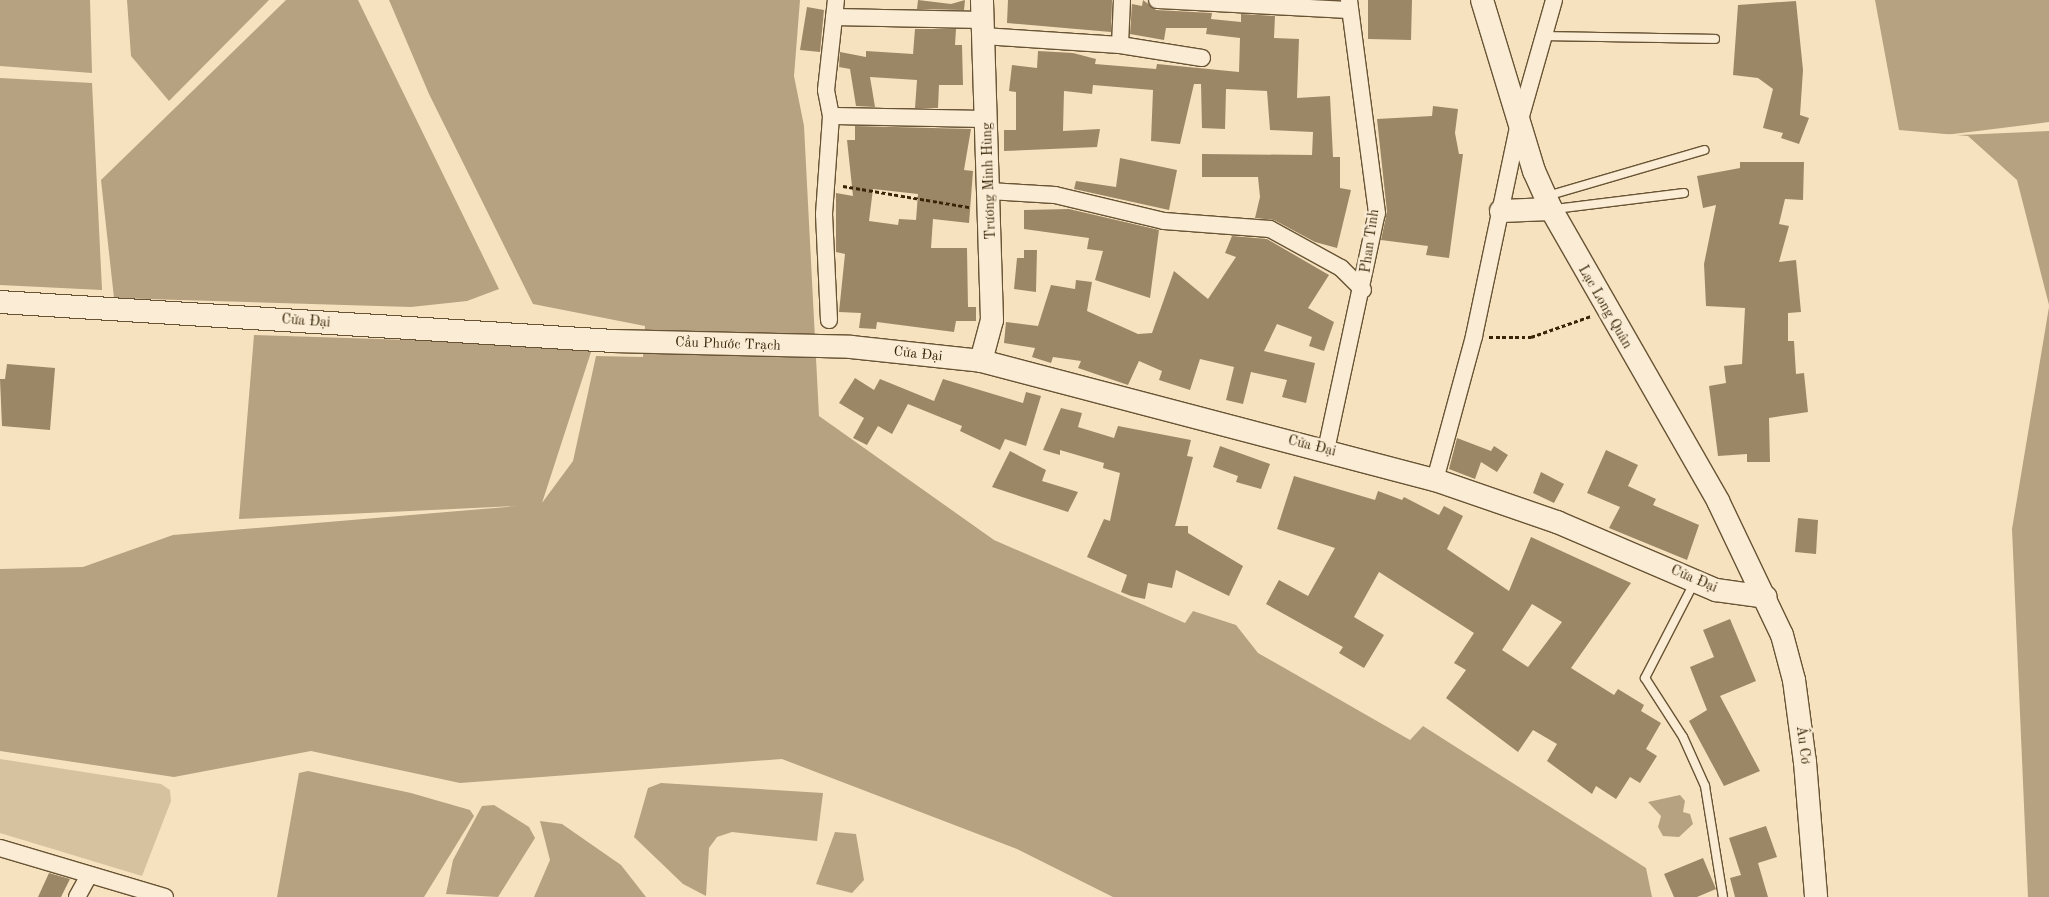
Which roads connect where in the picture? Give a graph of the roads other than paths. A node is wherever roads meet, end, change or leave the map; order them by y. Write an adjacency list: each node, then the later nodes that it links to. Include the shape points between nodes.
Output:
1 (836, 0): 7 (street)
2 (1122, 0): 11 (street)
3 (1157, 0): 6 (street)
4 (1482, 0): 15 (street, Lạc Long Quân)
5 (1554, 0): 9 (street)
6 (1349, 5): 21 (street, Phan Tình, via 1377,213)
7 (834, 17): 8 (street); 13 (street, via 826,90)
8 (983, 19): 11 (street); 14 (street, Trương Minh Hùng)
9 (1546, 36): 10 (lane); 15 (street)
10 (1715, 39)
11 (1120, 45): 12 (street)
12 (1202, 58)
13 (831, 116): 14 (street); 23 (street, via 826,180)
14 (988, 119): 18 (street, Trương Minh Hùng)
15 (1519, 123): 19 (street, Lạc Long Quân); 20 (street)
16 (1704, 150): 19 (lane)
17 (1684, 193): 19 (lane)
18 (990, 200): 21 (street, via 1055,196 1164,221 1270,229 1341,268); 26 (street, Trương Minh Hùng, via 992,320)
19 (1548, 203): 20 (street); 30 (street, Lạc Long Quân, via 1605,310 1718,501)
20 (1501, 210): 28 (street, via 1474,336)
21 (1363, 290): 27 (street, Phan Tình)
22 (0, 302): 24 (street, Cửa Đại)
23 (829, 320)
24 (613, 341): 25 (street, Cầu Phước Trạch)
25 (844, 347): 26 (street, Cửa Đại)
26 (981, 361): 27 (street, Cửa Đại)
27 (1326, 450): 28 (street, Cửa Đại)
28 (1435, 480): 29 (street, Cửa Đại, via 1557,522)
29 (1695, 581): 30 (street, Cửa Đại, via 1716,590); 35 (lane, via 1645,678 1684,737 1705,786)
30 (1766, 597): 36 (street, Âu Cơ, via 1794,680)
31 (0, 848): 32 (street)
32 (89, 875): 33 (street); 34 (street)
33 (77, 897)
34 (165, 897)
35 (1723, 897)
36 (1816, 897)

